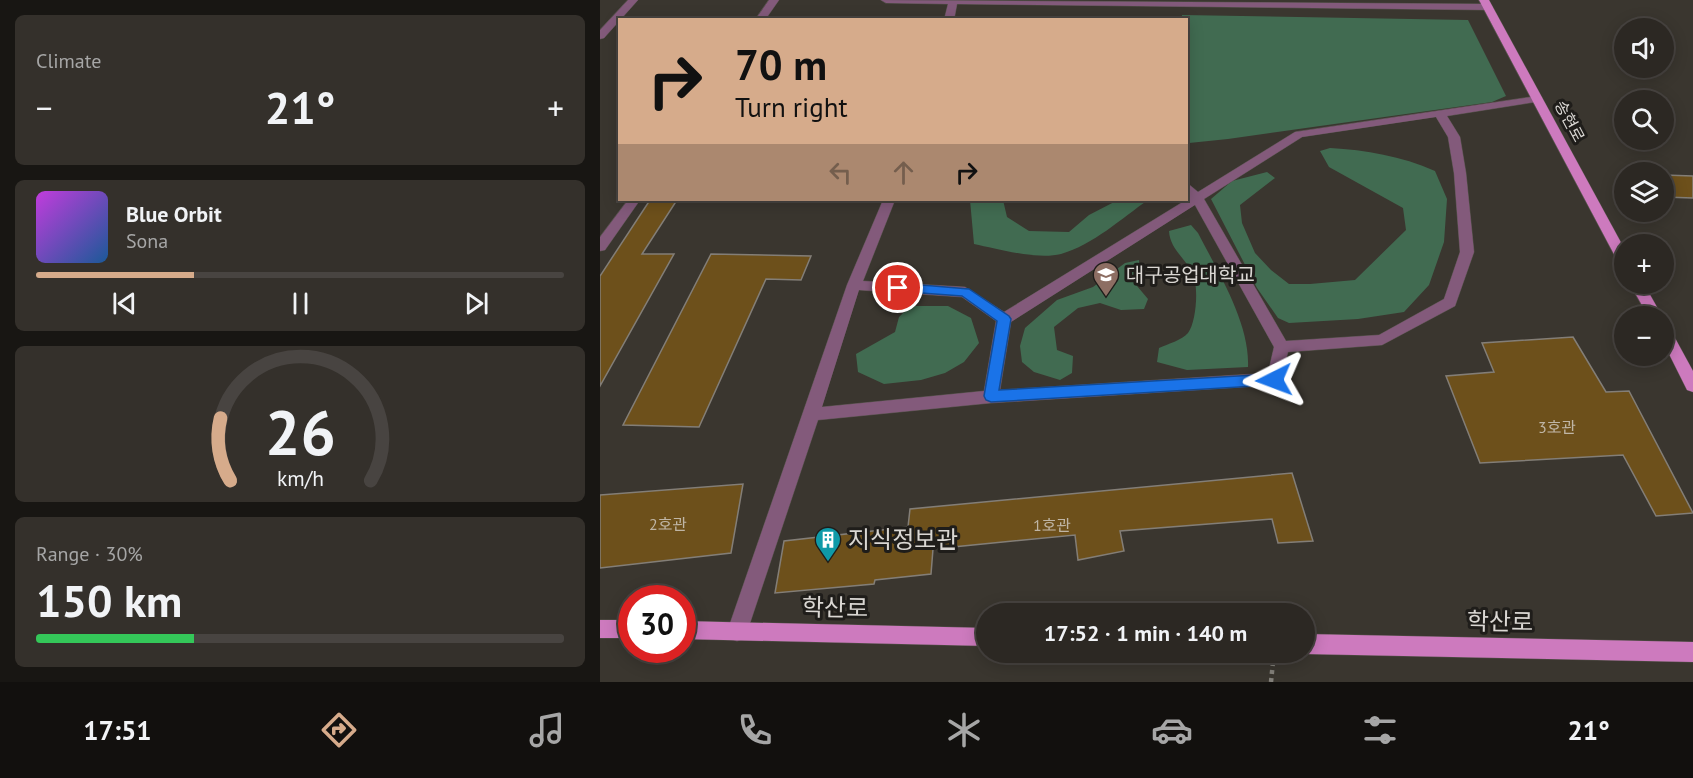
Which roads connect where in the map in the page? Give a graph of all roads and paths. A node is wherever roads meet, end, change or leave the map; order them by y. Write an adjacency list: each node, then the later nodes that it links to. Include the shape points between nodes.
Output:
1 (633, 0): 8 (street)
2 (774, 0): 6 (street)
3 (886, 0): 4 (street)
4 (953, 1): 5 (street); 7 (street)
5 (1486, 4): 9 (main road, 송현로)
6 (761, 18)
7 (949, 18)
8 (600, 36)
9 (1538, 99): 10 (street); 15 (main road, 송현로)
10 (1440, 114): 12 (street, via 1299,134); 19 (street, via 1454,137 1467,252 1450,302 1382,340)
11 (1188, 188): 12 (street)
12 (1197, 198): 18 (street); 19 (street)
13 (632, 201): 16 (street)
14 (889, 201): 17 (street)
15 (1614, 241)
16 (600, 247)
17 (854, 285): 18 (street, via 964,292); 23 (street)
18 (1004, 319): 22 (street)
19 (1282, 347): 22 (street, via 1274,380)
20 (1674, 351): 21 (main road)
21 (1693, 386)
22 (991, 396): 23 (street)
23 (812, 414): 27 (street)
24 (600, 629): 25 (main road)
25 (618, 629)
26 (696, 631): 27 (main road, 학산로)
27 (736, 632): 28 (main road, 학산로)
28 (976, 637)
29 (1315, 644): 30 (main road, 학산로)
30 (1693, 652)
31 (1273, 663): 32 (path)
32 (1271, 682)

